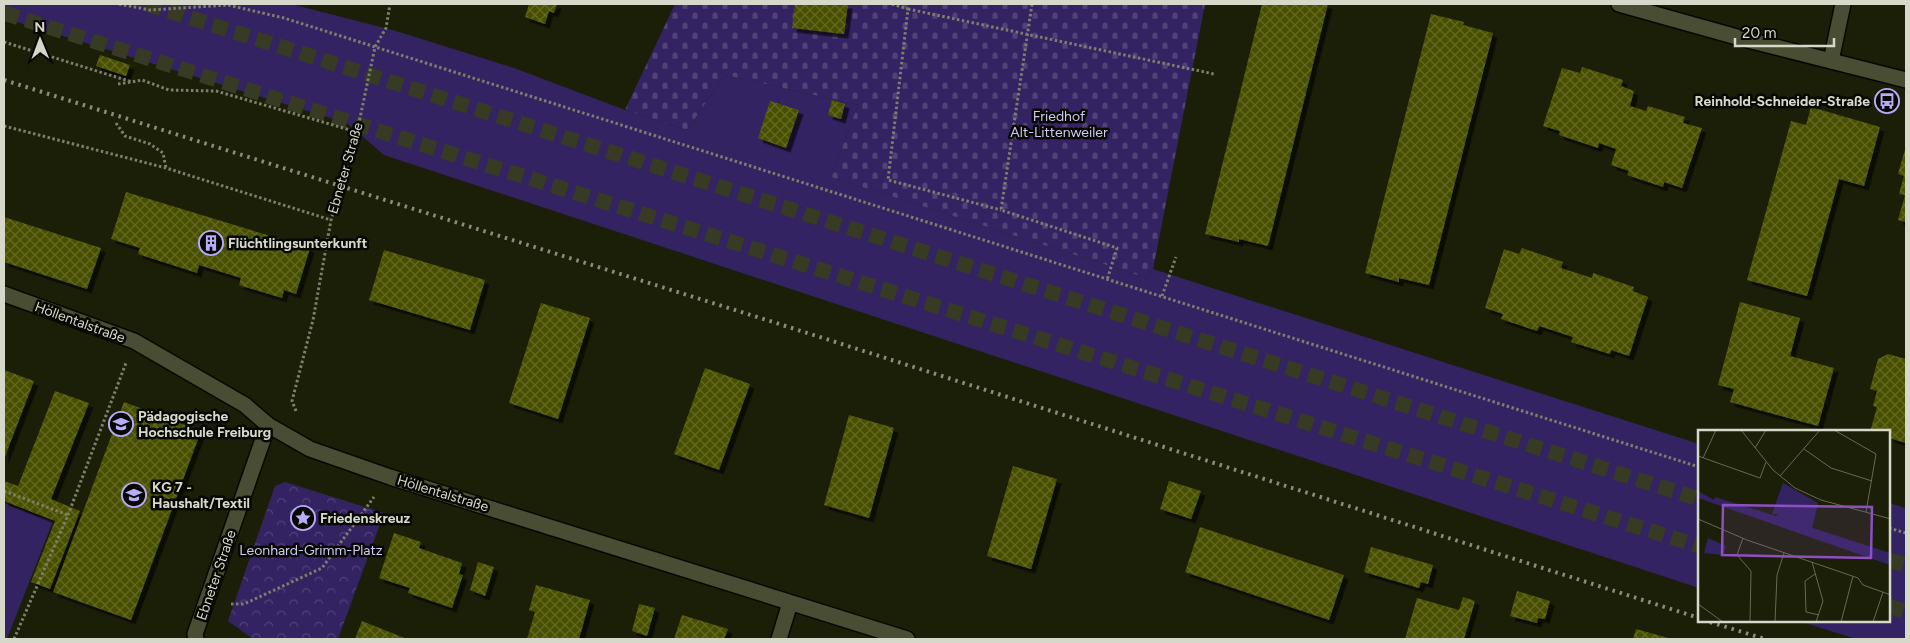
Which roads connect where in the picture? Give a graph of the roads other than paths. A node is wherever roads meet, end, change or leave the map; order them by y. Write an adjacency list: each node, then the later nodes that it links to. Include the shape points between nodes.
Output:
1 (1618, 4): 3 (street)
2 (1843, 4): 3 (street)
3 (1831, 61): 4 (street)
4 (1906, 80)
5 (4, 294): 6 (street, Höllentalstraße, via 134,341 245,405)
6 (268, 426): 7 (street, Höllentalstraße, via 310,449 390,477); 8 (street, Ebneter Straße, via 195,634)
7 (790, 603): 9 (street); 10 (street, Höllentalstraße)
8 (196, 639)
9 (779, 639)
10 (907, 639)

